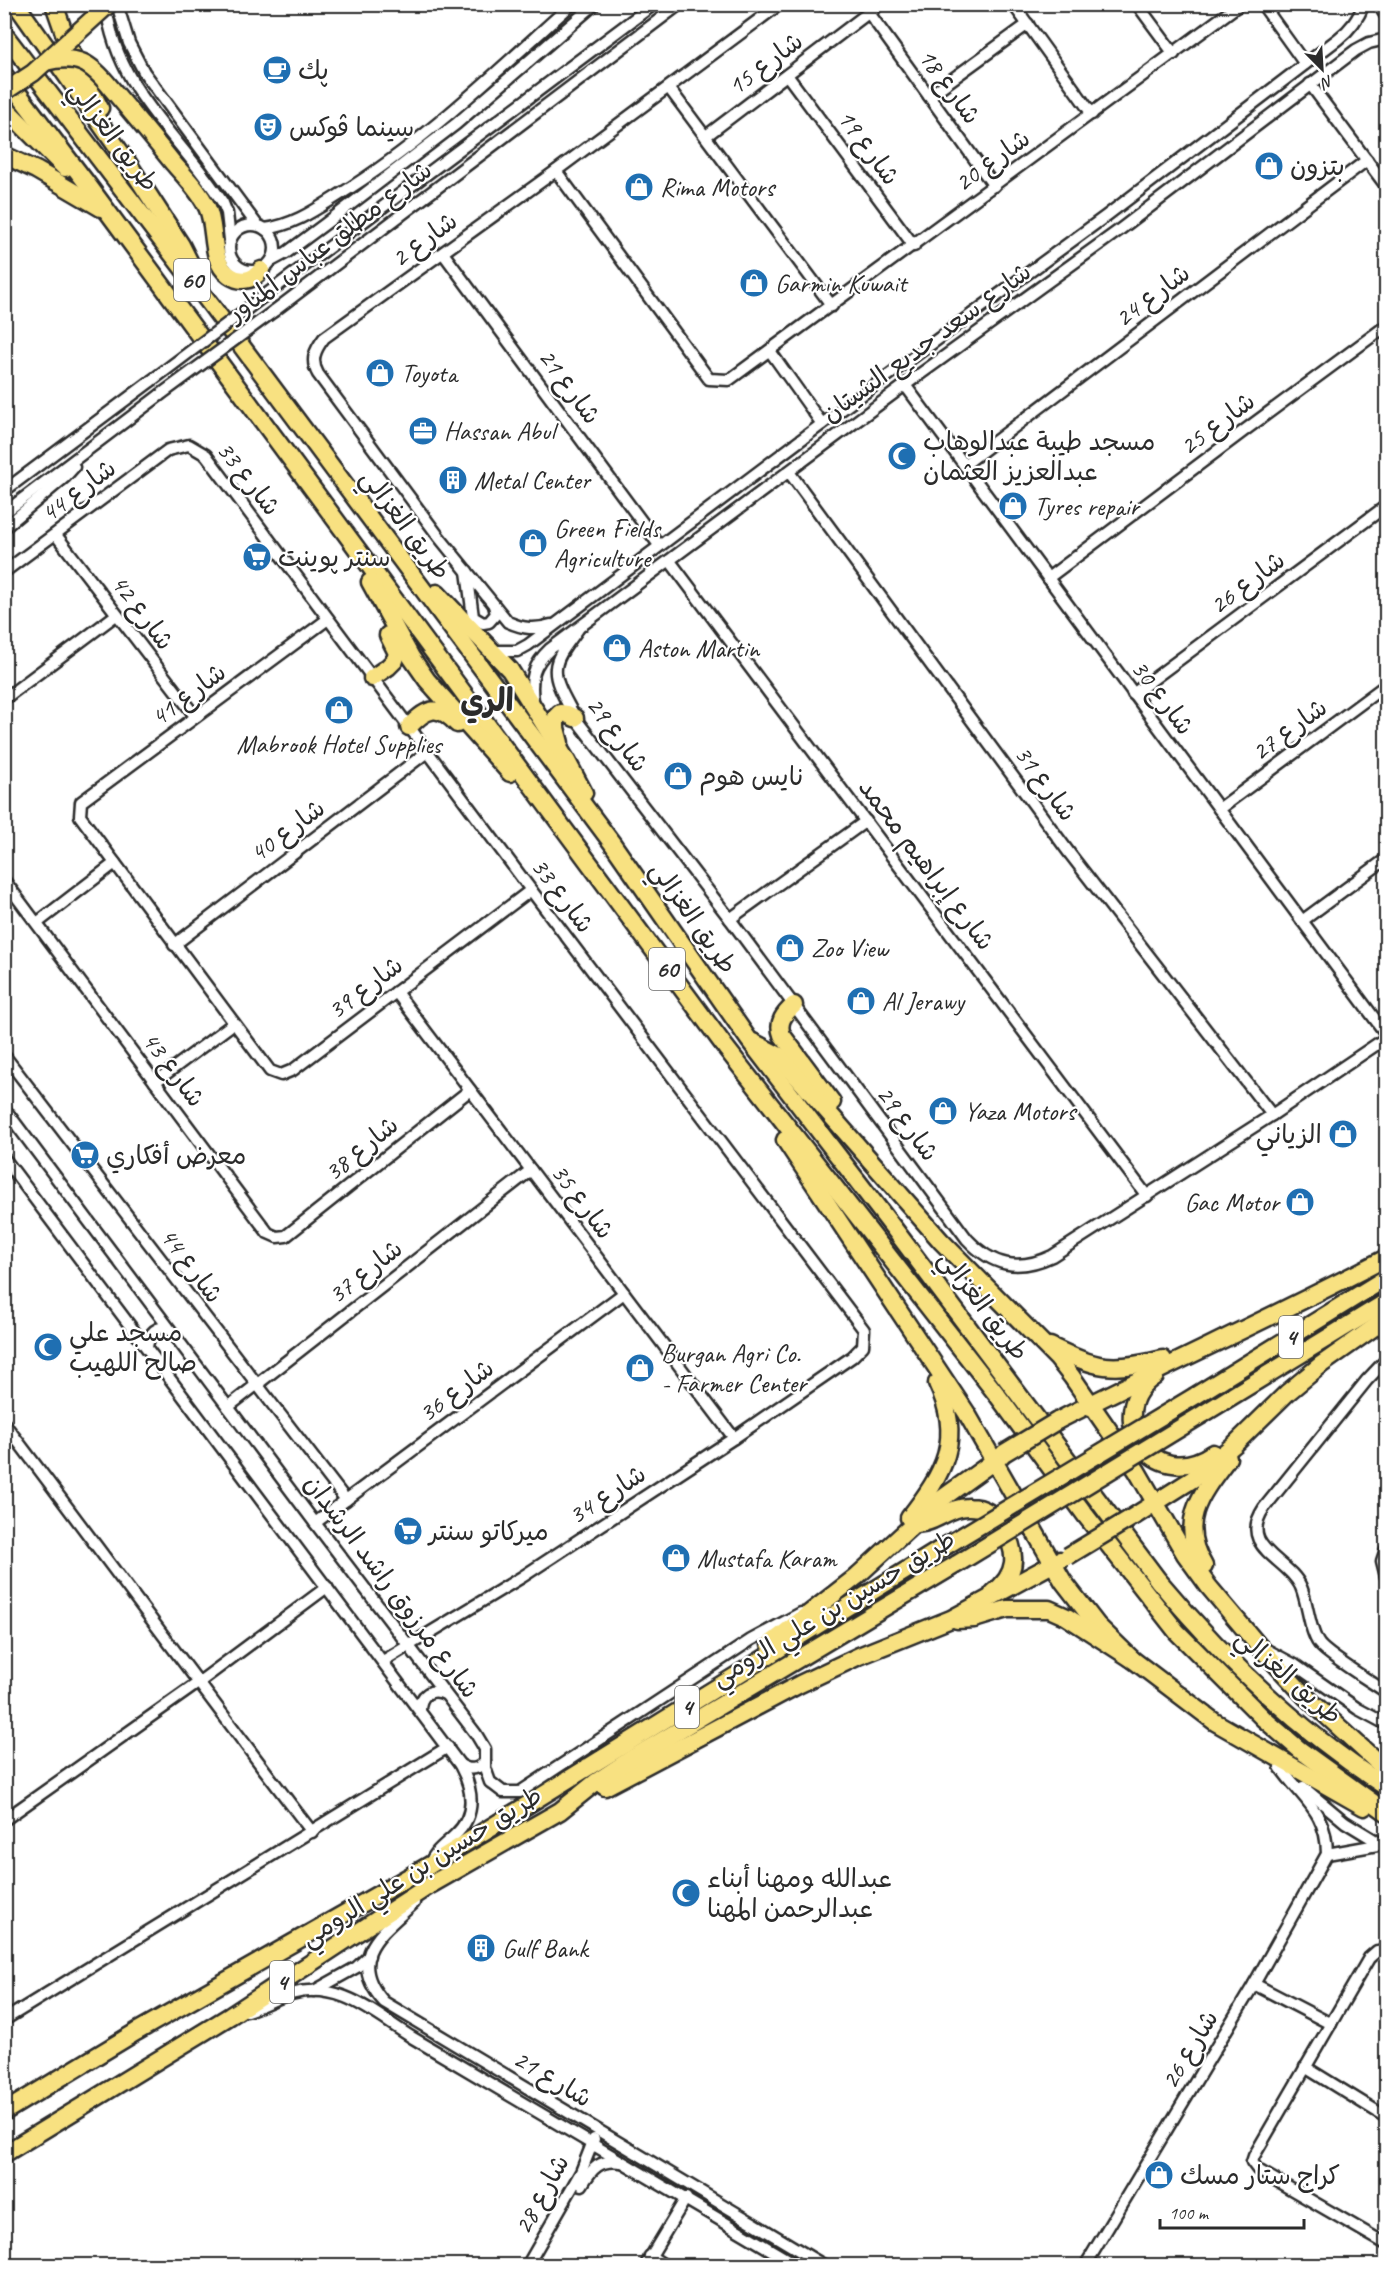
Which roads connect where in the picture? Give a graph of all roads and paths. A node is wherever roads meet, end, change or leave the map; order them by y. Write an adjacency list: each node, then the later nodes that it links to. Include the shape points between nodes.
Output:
1 (16, 4): 42 (highway)
2 (54, 4): 42 (highway, via 69,47)
3 (108, 4): 28 (highway, bridge); 53 (street, via 113,39 124,69 154,116 223,203)
4 (117, 4): 50 (street, via 135,58)
5 (572, 4): 37 (street)
6 (595, 4): 18 (street)
7 (643, 4): 21 (street)
8 (654, 4): 21 (street, شارع مطلق عباس المناور)
9 (680, 4): 65 (street, شارع مطلق عباس المناور, bridge)
10 (780, 4): 33 (street, شارع 2)
11 (880, 4): 19 (street, شارع 15)
12 (1013, 4): 22 (street)
13 (1137, 4): 26 (street)
14 (1240, 4): 26 (street, شارع 20)
15 (1262, 4): 29 (street)
16 (1364, 4): 24 (street, شارع سعد جديع الشيتان, via 1359,18)
17 (1378, 4): 20 (street)
18 (582, 8): 39 (street)
19 (869, 13): 31 (street, شارع 15); 35 (street, شارع 18)
20 (1386, 16)
21 (636, 19): 68 (street, شارع مطلق عباس المناور, bridge)
22 (1028, 24): 35 (street); 38 (street)
23 (4, 34): 58 (highway, طريق الغزالي / 60)
24 (1338, 39): 27 (street, via 1348,43); 29 (street, شارع سعد جديع الشيتان)
25 (1386, 39): 27 (street, شارع سعد جديع الشيتان)
26 (1174, 54): 38 (street, شارع 20)
27 (1350, 54): 32 (street, شارع سعد جديع الشيتان)
28 (44, 62): 34 (highway, bridge); 57 (highway, bridge, via 60,58 83,62 96,70 204,201 224,270 245,280)
29 (1305, 64): 49 (street, شارع سعد جديع الشيتان)
30 (4, 75): 45 (highway, طريق الغزالي / 60)
31 (788, 75): 40 (street, شارع 15); 54 (street, شارع 19)
32 (1310, 84): 43 (street); 51 (street, شارع سعد جديع الشيتان)
33 (669, 87): 40 (street); 44 (street, شارع 2)
34 (4, 92)
35 (929, 96): 46 (street, شارع 18)
36 (4, 107): 45 (highway, via 62,165)
37 (451, 112): 39 (street); 50 (street, via 357,184 297,221)
38 (1092, 114): 46 (street, شارع 20)
39 (459, 121): 57 (street)
40 (706, 136): 59 (street)
41 (4, 155): 48 (highway)
42 (126, 160): 58 (highway, via 181,245)
43 (1367, 160): 47 (street); 66 (street, شارع 24)
44 (556, 171): 56 (street, شارع 2); 61 (street, شارع 20, via 710,379 729,381)
45 (85, 181): 48 (highway, طريق الغزالي / 60)
46 (994, 186): 54 (street, شارع 20)
47 (1386, 186)
48 (109, 213): 74 (highway, طريق الغزالي / 60)
49 (1106, 216): 51 (street, via 1108,227); 52 (street, شارع سعد جديع الشيتان)
50 (261, 227): 53 (street, via 243,227); 57 (street, via 275,243)
51 (1118, 231): 55 (street, شارع سعد جديع الشيتان)
52 (1081, 234): 55 (street, via 1093,238); 63 (street, شارع سعد جديع الشيتان)
53 (230, 240): 57 (street, via 230,256 236,265 245,271)
54 (914, 246): 59 (street, شارع 20)
55 (1091, 249): 62 (street, شارع سعد جديع الشيتان)
56 (443, 253): 75 (street, شارع 21); 79 (street, شارع 2, via 324,338 313,359 318,374)
57 (267, 265)
58 (211, 305): 72 (highway, طريق الغزالي / 60)
59 (832, 306): 61 (street, شارع 20)
60 (1386, 326): 81 (street, شارع 25)
61 (770, 351): 63 (street)
62 (905, 385): 66 (street, شارع 30); 67 (street, شارع سعد جديع الشيتان)
63 (822, 424): 75 (street, شارع سعد جديع الشيتان)
64 (179, 446): 73 (street, شارع 44, via 168,450); 87 (street, شارع 33, via 189,445 206,456)
65 (90, 448): 70 (street, شارع مطلق عباس المناور); 71 (street, via 65,477)
66 (964, 465): 81 (street, شارع 30)
67 (789, 472): 77 (street, شارع سعد جديع الشيتان); 125 (street, شارع 31, via 1070,855)
68 (4, 491)
69 (1386, 506): 93 (street, شارع 26)
70 (4, 513)
71 (4, 528)
72 (377, 528): 90 (highway); 106 (highway, طريق الغزالي / 60)
73 (56, 535): 78 (street, شارع 44); 86 (street, شارع 42)
74 (354, 545): 83 (highway); 104 (highway, طريق الغزالي / 60)
75 (660, 545): 76 (street, شارع سعد جديع الشيتان)
76 (642, 559): 80 (street, via 638,571); 82 (street, شارع سعد جديع الشيتان)
77 (670, 561): 80 (street, شارع سعد جديع الشيتان); 105 (street, شارع إبراهيم محمد)
78 (5, 570)
79 (467, 571): 85 (street, شارع 2); 85 (street, via 473,618 489,622 496,614)
80 (652, 574): 84 (street, شارع سعد جديع الشيتان)
81 (1048, 578): 93 (street, شارع 30)
82 (607, 584): 84 (street, via 618,587); 88 (street, شارع سعد جديع الشيتان)
83 (372, 586): 91 (highway, via 374,606 397,652 395,660); 100 (highway, via 411,657)
84 (617, 600): 89 (street, شارع سعد جديع الشيتان)
85 (494, 605): 88 (street, شارع 2, via 508,622 522,629)
86 (117, 615): 94 (street); 96 (street, شارع 42)
87 (328, 619): 91 (street, شارع 33); 96 (street, شارع 41)
88 (558, 623): 90 (street, شارع سعد جديع الشيتان, via 517,651)
89 (578, 629): 95 (street, شارع سعد جديع الشيتان, via 550,649 537,667 531,680); 97 (street, شارع 29, via 556,668)
90 (491, 651): 95 (highway, via 510,670)
91 (372, 678): 98 (street, شارع 33)
92 (1386, 685): 103 (street, شارع 27)
93 (1133, 694): 103 (street, شارع 30)
94 (4, 699)
95 (534, 710): 101 (highway)
96 (195, 716): 102 (street, شارع 41, via 81,802)
97 (575, 718): 101 (highway, via 560,713 555,722); 111 (street, شارع 29)
98 (409, 727): 99 (street, شارع 33); 100 (highway, via 430,711 446,711)
99 (428, 752): 110 (street, شارع 33); 114 (street, شارع 40)
100 (494, 756): 104 (highway)
101 (567, 761): 106 (highway)
102 (79, 808): 108 (street, شارع 39, via 80,816)
103 (1219, 809): 112 (street, شارع 30)
104 (557, 821): 120 (highway, طريق الغزالي / 60)
105 (866, 821): 111 (street); 129 (street, شارع إبراهيم محمد)
106 (612, 843): 119 (highway, طريق الغزالي / 60)
107 (1386, 859): 112 (street)
108 (115, 863): 113 (street); 114 (street, شارع 39)
109 (4, 880): 113 (street, شارع 43)
110 (531, 890): 115 (street, شارع 39); 142 (street, شارع 33, via 860,1323 865,1338 858,1352)
111 (730, 919): 116 (street, شارع 29)
112 (1302, 921): 118 (street, شارع 30)
113 (37, 923): 122 (street, شارع 43)
114 (174, 945): 117 (street, شارع 39)
115 (396, 992): 117 (street, شارع 39, via 281,1075 270,1071); 123 (street, شارع 35)
116 (794, 1005): 126 (highway, via 782,1018 782,1035 835,1106); 129 (street, شارع 29, via 967,1239 991,1259 1006,1264 1037,1263)
117 (234, 1023): 122 (street)
118 (1386, 1036): 125 (street, شارع 29)
119 (749, 1040): 126 (highway, via 778,1055); 178 (highway, طريق الغزالي / 60, via 1158,1580 1229,1660 1269,1697)
120 (726, 1048): 136 (highway); 180 (highway, طريق الغزالي / 60, via 1177,1632 1273,1727)
121 (4, 1055): 143 (street, شارع 44)
122 (155, 1082): 130 (street, شارع 43, via 268,1233)
123 (470, 1090): 128 (street, شارع 35); 130 (street, شارع 38, via 286,1236)
124 (4, 1108): 137 (street, شارع مرزوق راشد الرشدان)
125 (1272, 1115): 129 (street, شارع 29)
126 (853, 1140): 138 (highway, via 941,1241)
127 (4, 1158): 139 (street, شارع مرزوق راشد الرشدان)
128 (531, 1170): 133 (street, شارع 35); 143 (street, شارع 37)
129 (1148, 1196)
130 (278, 1237)
131 (1386, 1258): 140 (highway)
132 (1386, 1278): 170 (highway, طريق حسين بن علي الرومي / 4, bridge, via 944,1546)
133 (624, 1293): 148 (street, شارع 35); 150 (street, شارع 36)
134 (1386, 1302): 179 (highway, طريق حسين بن علي الرومي / 4, bridge, via 634,1757)
135 (1386, 1319): 147 (highway, via 1322,1364)
136 (906, 1324): 149 (highway); 155 (highway, via 945,1401 951,1438 934,1481)
137 (171, 1331): 139 (street, via 158,1328 152,1332); 145 (street, شارع مرزوق راشد الرشدان)
138 (1042, 1342): 140 (highway, via 1084,1362 1112,1367); 144 (highway)
139 (147, 1347): 158 (street, شارع مرزوق راشد الرشدان)
140 (1196, 1351): 144 (highway); 147 (highway, via 1151,1378 1137,1396 1133,1426 1142,1447 1161,1461 1191,1464 1205,1459)
141 (1386, 1360): 167 (street, via 1264,1508 1257,1528 1266,1551 1300,1585 1318,1643)
142 (821, 1378): 148 (street, شارع 34)
143 (256, 1386): 145 (street, شارع 37); 150 (street, شارع 44)
144 (1091, 1403): 149 (highway, bridge); 151 (highway)
145 (228, 1407): 152 (street, شارع مرزوق راشد الرشدان)
146 (4, 1423): 166 (street)
147 (1254, 1425): 151 (highway, via 1193,1479); 160 (highway, via 1197,1503 1192,1521 1198,1557)
148 (734, 1438): 162 (street, شارع 34, via 522,1577)
149 (999, 1458): 153 (highway); 156 (highway)
150 (346, 1500): 152 (street, شارع 36)
151 (1155, 1504): 156 (highway, bridge); 160 (highway, via 1191,1563)
152 (315, 1523): 162 (street, شارع مرزوق راشد الرشدان)
153 (915, 1523): 155 (highway); 161 (highway, via 928,1522 954,1509 976,1507 994,1516 1012,1542 1013,1562 1002,1585 955,1612)
154 (1386, 1549): 157 (street, via 1382,1561)
155 (885, 1550): 159 (highway)
156 (1053, 1565): 161 (highway); 164 (highway, via 1080,1605)
157 (1386, 1577)
158 (327, 1587): 165 (street, شارع مرزوق راشد الرشدان); 166 (street)
159 (826, 1602): 170 (highway); 174 (street, شارع مرزوق راشد الرشدان, via 750,1640 520,1792 511,1794 495,1788)
160 (1236, 1618): 163 (highway)
161 (951, 1619): 164 (highway, via 974,1619 1007,1609 1048,1609); 179 (highway, via 800,1684)
162 (408, 1645): 165 (street, شارع 34); 168 (street, شارع مرزوق راشد الرشدان)
163 (1258, 1645): 171 (street); 177 (highway, via 1305,1696)
164 (1132, 1659): 173 (highway, via 1215,1722)
165 (383, 1661): 169 (street, شارع مرزوق راشد الرشدان)
166 (198, 1683): 181 (street); 182 (street)
167 (1386, 1692)
168 (445, 1694): 169 (street, via 436,1690 427,1693); 174 (street, شارع مرزوق راشد الرشدان, via 482,1744)
169 (420, 1710): 172 (street, شارع مرزوق راشد الرشدان)
170 (678, 1713): 185 (highway, طريق حسين بن علي الرومي / 4)
171 (1386, 1724)
172 (448, 1747): 175 (street, شارع مرزوق راشد الرشدان); 182 (street)
173 (1261, 1749): 176 (street); 180 (highway, via 1365,1807)
174 (485, 1762): 175 (street, via 475,1769)
175 (460, 1765): 185 (street, شارع مرزوق راشد الرشدان, via 470,1787 469,1815 456,1835 437,1850)
176 (1280, 1767): 183 (street, via 1345,1822); 184 (street, via 1319,1815)
177 (1386, 1770)
178 (1386, 1787)
179 (560, 1811): 186 (highway, طريق حسين بن علي الرومي / 4)
180 (1386, 1814)
181 (4, 1820)
182 (312, 1832): 193 (street)
183 (1385, 1845): 184 (street)
184 (1327, 1854): 189 (street, شارع 26)
185 (430, 1865): 197 (highway, طريق حسين بن علي الرومي / 4)
186 (430, 1886): 188 (street, via 378,1935); 192 (highway, طريق حسين بن علي الرومي / 4)
187 (1386, 1952): 195 (street, via 1377,1951 1369,1958)
188 (369, 1956): 190 (street); 191 (street, شارع 21, via 372,1985)
189 (1254, 1984): 195 (street); 211 (street, شارع 26)
190 (314, 1991): 192 (street, شارع 21, via 291,1994); 194 (street, شارع 21, via 349,1997)
191 (395, 2010): 194 (street, via 387,2014); 199 (street, شارع 21)
192 (230, 2016): 201 (highway, طريق حسين بن علي الرومي / 4)
193 (4, 2020)
194 (389, 2022): 200 (street, شارع 21)
195 (1331, 2024): 196 (street)
196 (1305, 2067): 198 (street); 204 (street, via 1252,2162)
197 (4, 2112)
198 (1386, 2116)
199 (597, 2130): 200 (street, شارع 28); 210 (street, شارع 21)
200 (592, 2143): 202 (street, شارع 21); 206 (street, شارع 28, via 581,2172)
201 (4, 2154)
202 (626, 2162): 203 (street, شارع 21); 207 (street, شارع 28, via 606,2161 592,2169)
203 (686, 2198): 205 (street); 209 (street, شارع 21)
204 (1386, 2244)
205 (648, 2261): 208 (street)
206 (526, 2265)
207 (535, 2265)
208 (666, 2265)
209 (798, 2265)
210 (825, 2265)
211 (1085, 2265)

